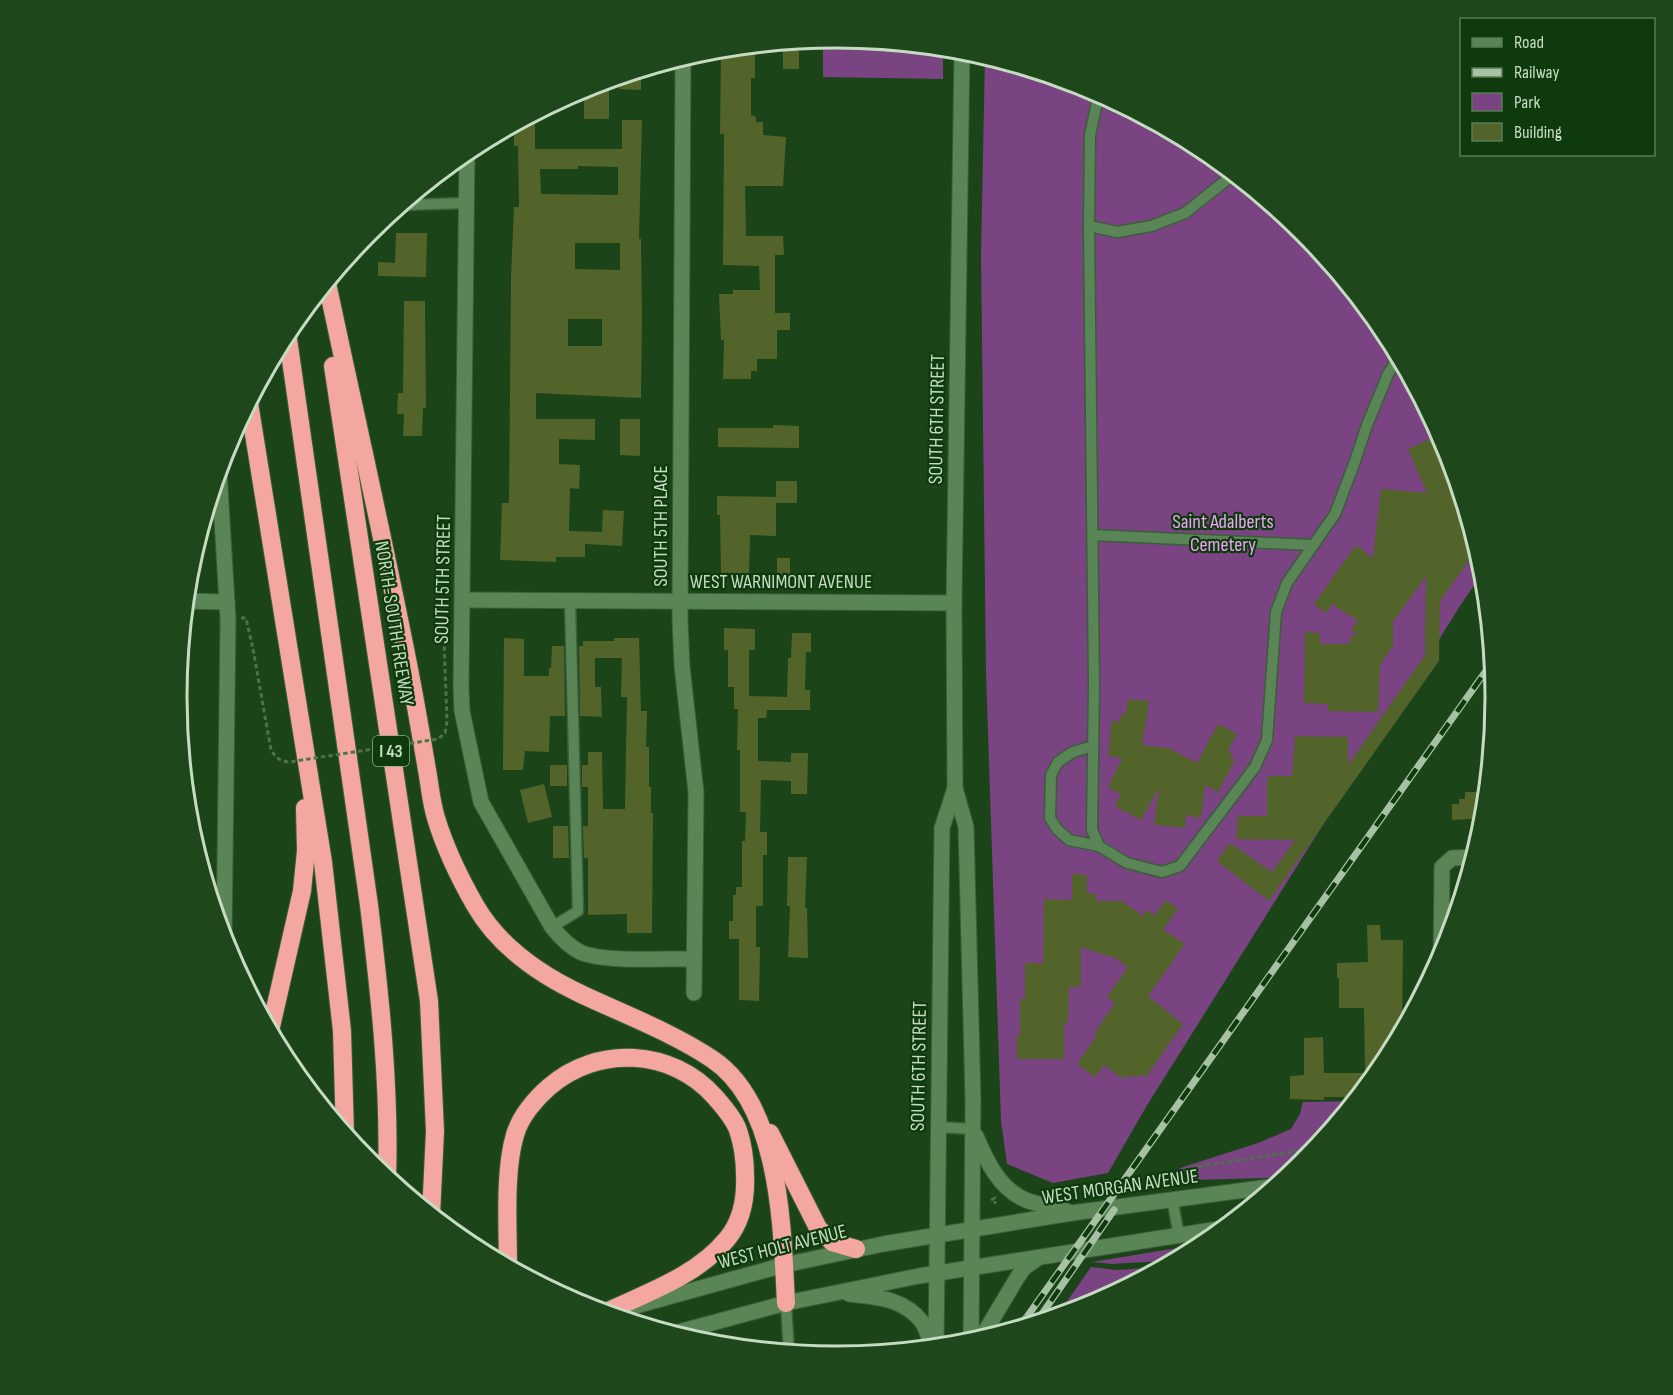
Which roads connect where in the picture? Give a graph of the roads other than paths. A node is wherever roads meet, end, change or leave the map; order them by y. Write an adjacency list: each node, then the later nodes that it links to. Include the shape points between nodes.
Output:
1 (962, 60): 22 (street, SOUTH 6TH STREET)
2 (683, 66): 20 (street, SOUTH 5TH PLACE)
3 (1097, 103): 8 (lane, via 1090,135)
4 (467, 164): 6 (street, SOUTH 5TH STREET)
5 (1228, 179): 8 (lane, via 1185,213 1152,226 1117,232)
6 (466, 203): 7 (lane); 17 (street, SOUTH 5TH STREET)
7 (413, 205)
8 (1089, 226): 15 (lane)
9 (329, 292): 34 (highway, via 408,664 435,816 453,865 476,908 519,958 562,986 715,1060 741,1087)
10 (323, 299): 41 (highway, NORTH-SOUTH FREEWAY / I 43, via 429,1001 435,1131)
11 (289, 348): 38 (highway, I 43, via 369,905 380,1007)
12 (1394, 364): 16 (lane, via 1335,514)
13 (251, 416): 23 (highway)
14 (220, 491): 21 (street)
15 (1093, 535): 16 (lane); 24 (lane)
16 (1312, 545): 26 (lane, via 1287,583 1276,612 1267,740 1255,767 1180,866 1162,872 1127,863)
17 (463, 600): 19 (street, WEST WARNIMONT AVENUE); 29 (street, SOUTH 5TH STREET, via 462,711 481,802)
18 (195, 601): 21 (street)
19 (570, 601): 20 (street, WEST WARNIMONT AVENUE); 29 (lane, via 578,911)
20 (681, 601): 22 (street, WEST WARNIMONT AVENUE); 31 (street, SOUTH 5TH PLACE, via 682,666 696,792)
21 (227, 602): 28 (street)
22 (954, 603): 25 (street, SOUTH 6TH STREET)
23 (303, 731): 33 (highway, via 306,851 302,891); 35 (highway, via 342,1031)
24 (1094, 746): 26 (lane, via 1092,830); 26 (lane, via 1073,752 1058,762 1051,775 1050,818 1069,840)
25 (955, 788): 36 (street, SOUTH 6TH STREET, via 942,828); 37 (street, SOUTH 6TH STREET, via 966,827)
26 (1099, 846)
27 (1466, 857): 30 (street, via 1446,862 1442,872)
28 (224, 915)
29 (552, 927): 31 (street, SOUTH 5TH STREET, via 580,952 601,957)
30 (1441, 935)
31 (694, 959): 32 (street, SOUTH 5TH PLACE)
32 (694, 993)
33 (273, 1019)
34 (756, 1112): 47 (highway, via 818,1228 832,1242); 50 (highway, via 779,1201)
35 (345, 1122)
36 (938, 1127): 37 (lane); 45 (street, SOUTH 6TH STREET)
37 (973, 1129): 42 (street, via 988,1165 1004,1183 1024,1199); 43 (street, SOUTH 6TH STREET)
38 (387, 1167)
39 (1263, 1187): 40 (street, WEST MORGAN AVENUE)
40 (1172, 1198): 42 (street, WEST MORGAN AVENUE); 46 (lane)
41 (431, 1205)
42 (1072, 1213): 43 (street, WEST MORGAN AVENUE)
43 (971, 1229): 45 (street, WEST HOLT AVENUE); 51 (street, SOUTH 6TH STREET)
44 (1206, 1231): 46 (street)
45 (938, 1235): 47 (street, WEST HOLT AVENUE); 52 (street, SOUTH 6TH STREET)
46 (1179, 1236): 49 (street)
47 (856, 1249): 50 (street, WEST HOLT AVENUE)
48 (508, 1258): 55 (highway, via 510,1165 515,1134 542,1094 561,1076 590,1062 624,1056 680,1068 706,1086 737,1129 745,1160 746,1194 740,1217 729,1238 709,1259)
49 (1040, 1258): 51 (street); 57 (street, via 1024,1268)
50 (784, 1265): 54 (highway); 56 (street, WEST HOLT AVENUE)
51 (970, 1267): 52 (street); 59 (street, SOUTH 6TH STREET)
52 (938, 1273): 53 (street); 60 (street, SOUTH 6TH STREET)
53 (838, 1292): 54 (street); 61 (street, via 898,1302 923,1323)
54 (786, 1303): 58 (street); 62 (lane)
55 (616, 1308)
56 (620, 1310)
57 (986, 1329)
58 (687, 1330)
59 (971, 1333)
60 (934, 1339)
61 (930, 1340)
62 (789, 1345)

